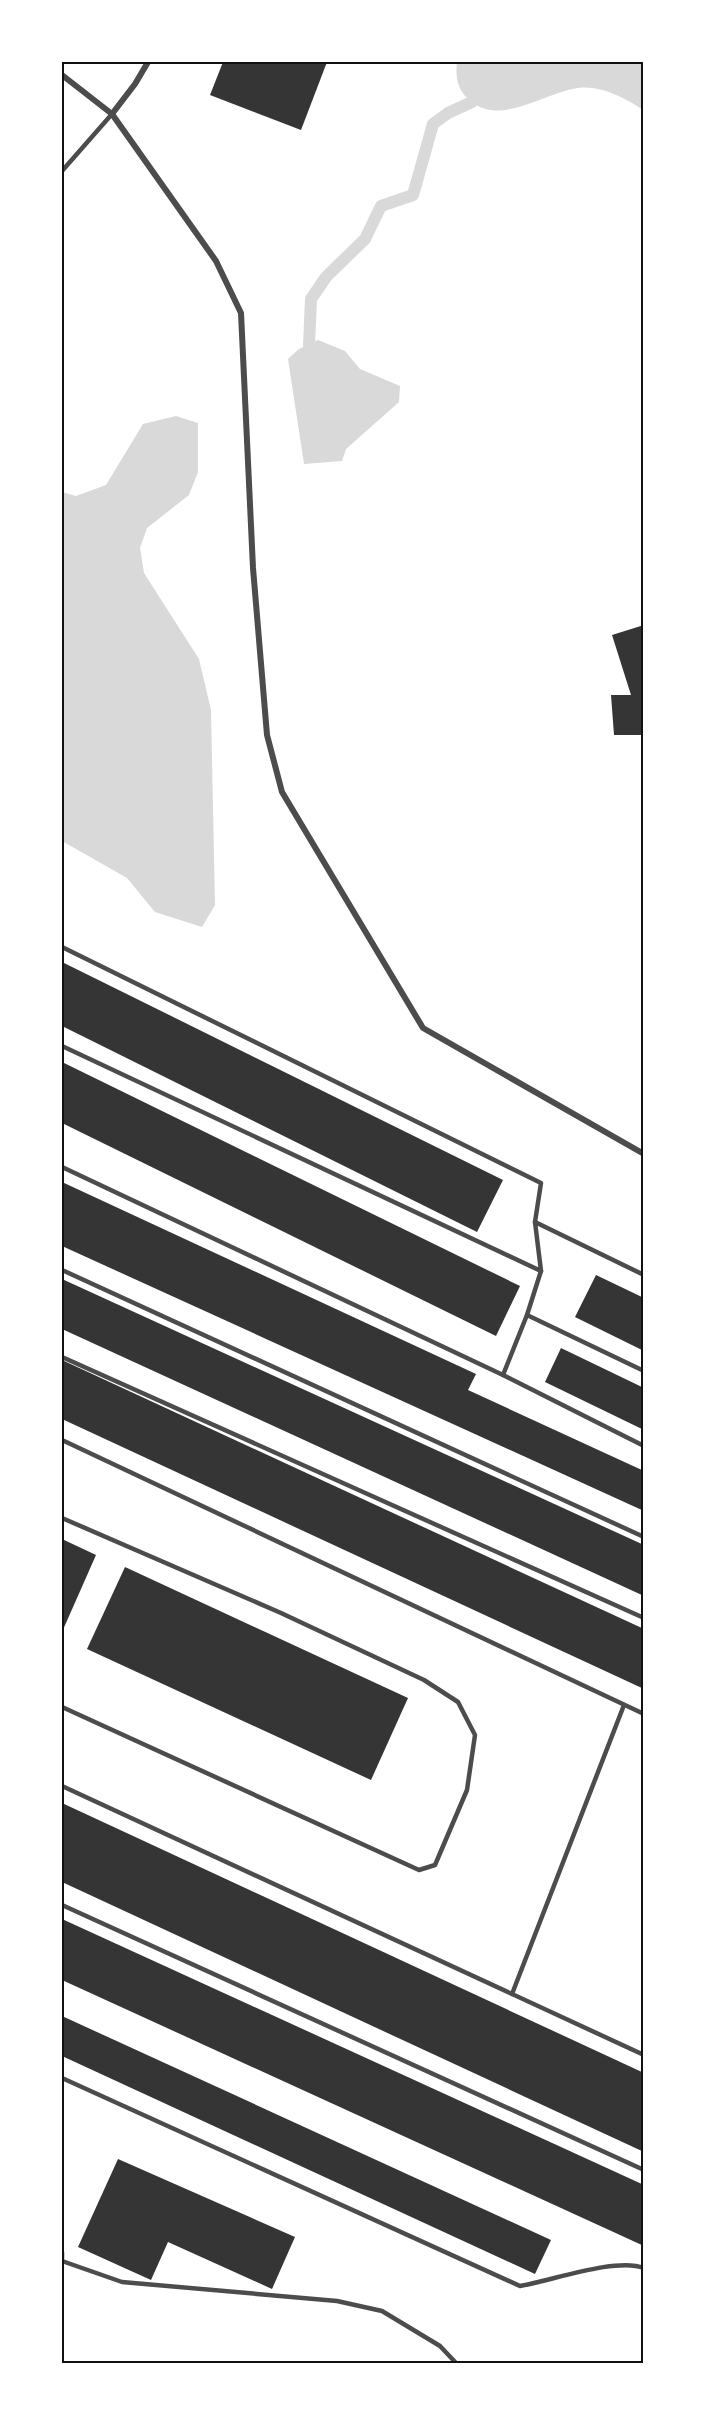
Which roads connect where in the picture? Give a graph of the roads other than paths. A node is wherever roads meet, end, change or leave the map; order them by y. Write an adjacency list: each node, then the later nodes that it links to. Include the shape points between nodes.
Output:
1 (148, 62): 3 (street)
2 (62, 75): 3 (street)
3 (112, 114): 4 (lane); 7 (street, via 216,261 241,313 253,568 267,735 282,792 423,1028)
4 (62, 171)
5 (62, 947): 9 (lane, via 541,1183)
6 (62, 1046): 11 (lane)
7 (644, 1154)
8 (62, 1167): 16 (lane)
9 (535, 1222): 11 (lane); 12 (lane)
10 (62, 1270): 20 (lane)
11 (541, 1271): 13 (lane)
12 (644, 1275)
13 (527, 1315): 15 (lane); 16 (lane)
14 (62, 1357): 21 (lane)
15 (644, 1371)
16 (503, 1375): 18 (lane)
17 (62, 1440): 22 (lane)
18 (644, 1446)
19 (62, 1518): 23 (lane, via 424,1680 458,1702 475,1735 467,1790 435,1865 419,1870)
20 (644, 1537)
21 (644, 1618)
22 (624, 1705): 24 (lane); 27 (lane)
23 (62, 1707)
24 (644, 1714)
25 (62, 1786): 27 (lane)
26 (62, 1905): 30 (lane)
27 (512, 1994): 28 (lane)
28 (644, 2055)
29 (62, 2078): 33 (lane, via 520,2286 604,2266)
30 (644, 2170)
31 (62, 2252): 32 (lane)
32 (62, 2261): 34 (lane, via 122,2282 336,2301 382,2311 440,2346)
33 (644, 2268)
34 (458, 2364)

